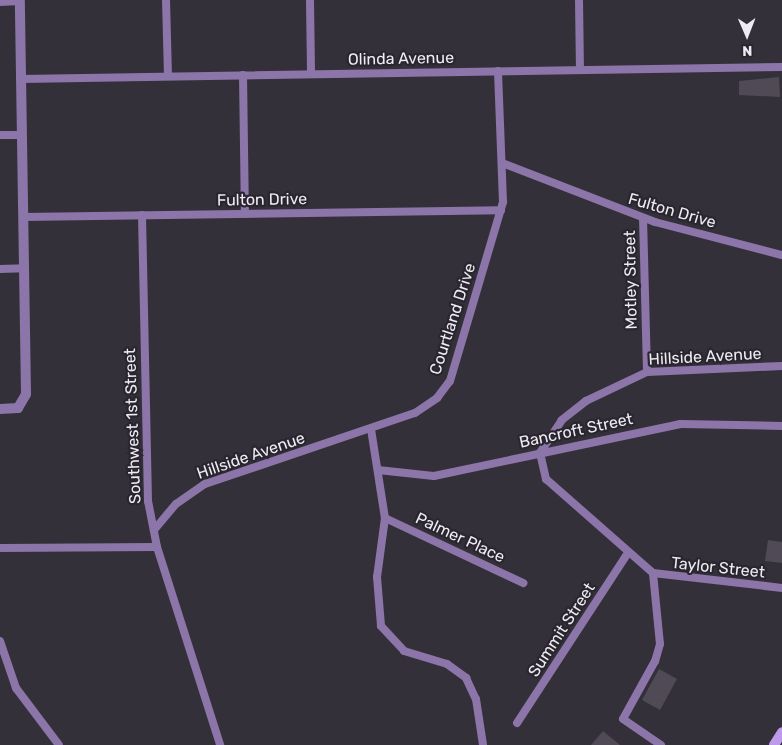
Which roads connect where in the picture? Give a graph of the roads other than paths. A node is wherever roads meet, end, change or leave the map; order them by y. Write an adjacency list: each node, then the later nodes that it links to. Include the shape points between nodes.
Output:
1 (166, 0): 11 (street)
2 (310, 0): 9 (street)
3 (579, 0): 7 (street)
4 (20, 1): 5 (street); 12 (street)
5 (0, 2)
6 (782, 66): 7 (street, Olinda Avenue)
7 (580, 70): 8 (street, Olinda Avenue)
8 (498, 71): 9 (street, Olinda Avenue); 15 (street, Courtland Drive)
9 (311, 74): 10 (street, Olinda Avenue)
10 (243, 75): 11 (street, Olinda Avenue); 17 (street)
11 (168, 76): 12 (street, Olinda Avenue)
12 (21, 79): 14 (street)
13 (0, 135): 14 (street)
14 (22, 135): 19 (street)
15 (502, 163): 16 (street, Courtland Drive); 20 (street, Fulton Drive)
16 (501, 210): 17 (street, Fulton Drive); 28 (street, Courtland Drive, via 450,381 425,408)
17 (245, 214): 18 (street, Fulton Drive)
18 (142, 215): 19 (street, Fulton Drive); 32 (street, Southwest 1st Street, via 144,435)
19 (23, 217): 22 (street)
20 (643, 218): 21 (street, Fulton Drive); 25 (street, Motley Street)
21 (782, 255)
22 (24, 268): 23 (street); 26 (street, via 26,394 18,408)
23 (0, 269)
24 (782, 366): 25 (street, Hillside Avenue)
25 (647, 372): 29 (street, Hillside Avenue, via 586,401 562,420)
26 (0, 410)
27 (782, 426): 29 (street, Bancroft Street, via 681,424)
28 (371, 429): 30 (street); 32 (street, Hillside Avenue, via 205,484 176,504)
29 (540, 453): 30 (street, Bancroft Street, via 434,476); 35 (street, Taylor Street, via 546,479)
30 (378, 470): 31 (street)
31 (385, 518): 37 (street, Palmer Place); 44 (street, via 377,577 381,626 404,652 447,664 466,678 476,699)
32 (154, 530): 33 (street, Southwest 1st Street)
33 (157, 547): 34 (street); 43 (street, Southwest 1st Street)
34 (0, 548)
35 (628, 553): 36 (street, Taylor Street); 40 (street, Summit Street)
36 (653, 573): 38 (street, Taylor Street); 45 (street, via 660,644 655,661 622,719)
37 (523, 583)
38 (782, 588)
39 (0, 640): 42 (street, via 16,688)
40 (517, 723)
41 (782, 732): 46 (main road)
42 (59, 745)
43 (220, 745)
44 (483, 745)
45 (661, 745)
46 (774, 745)

